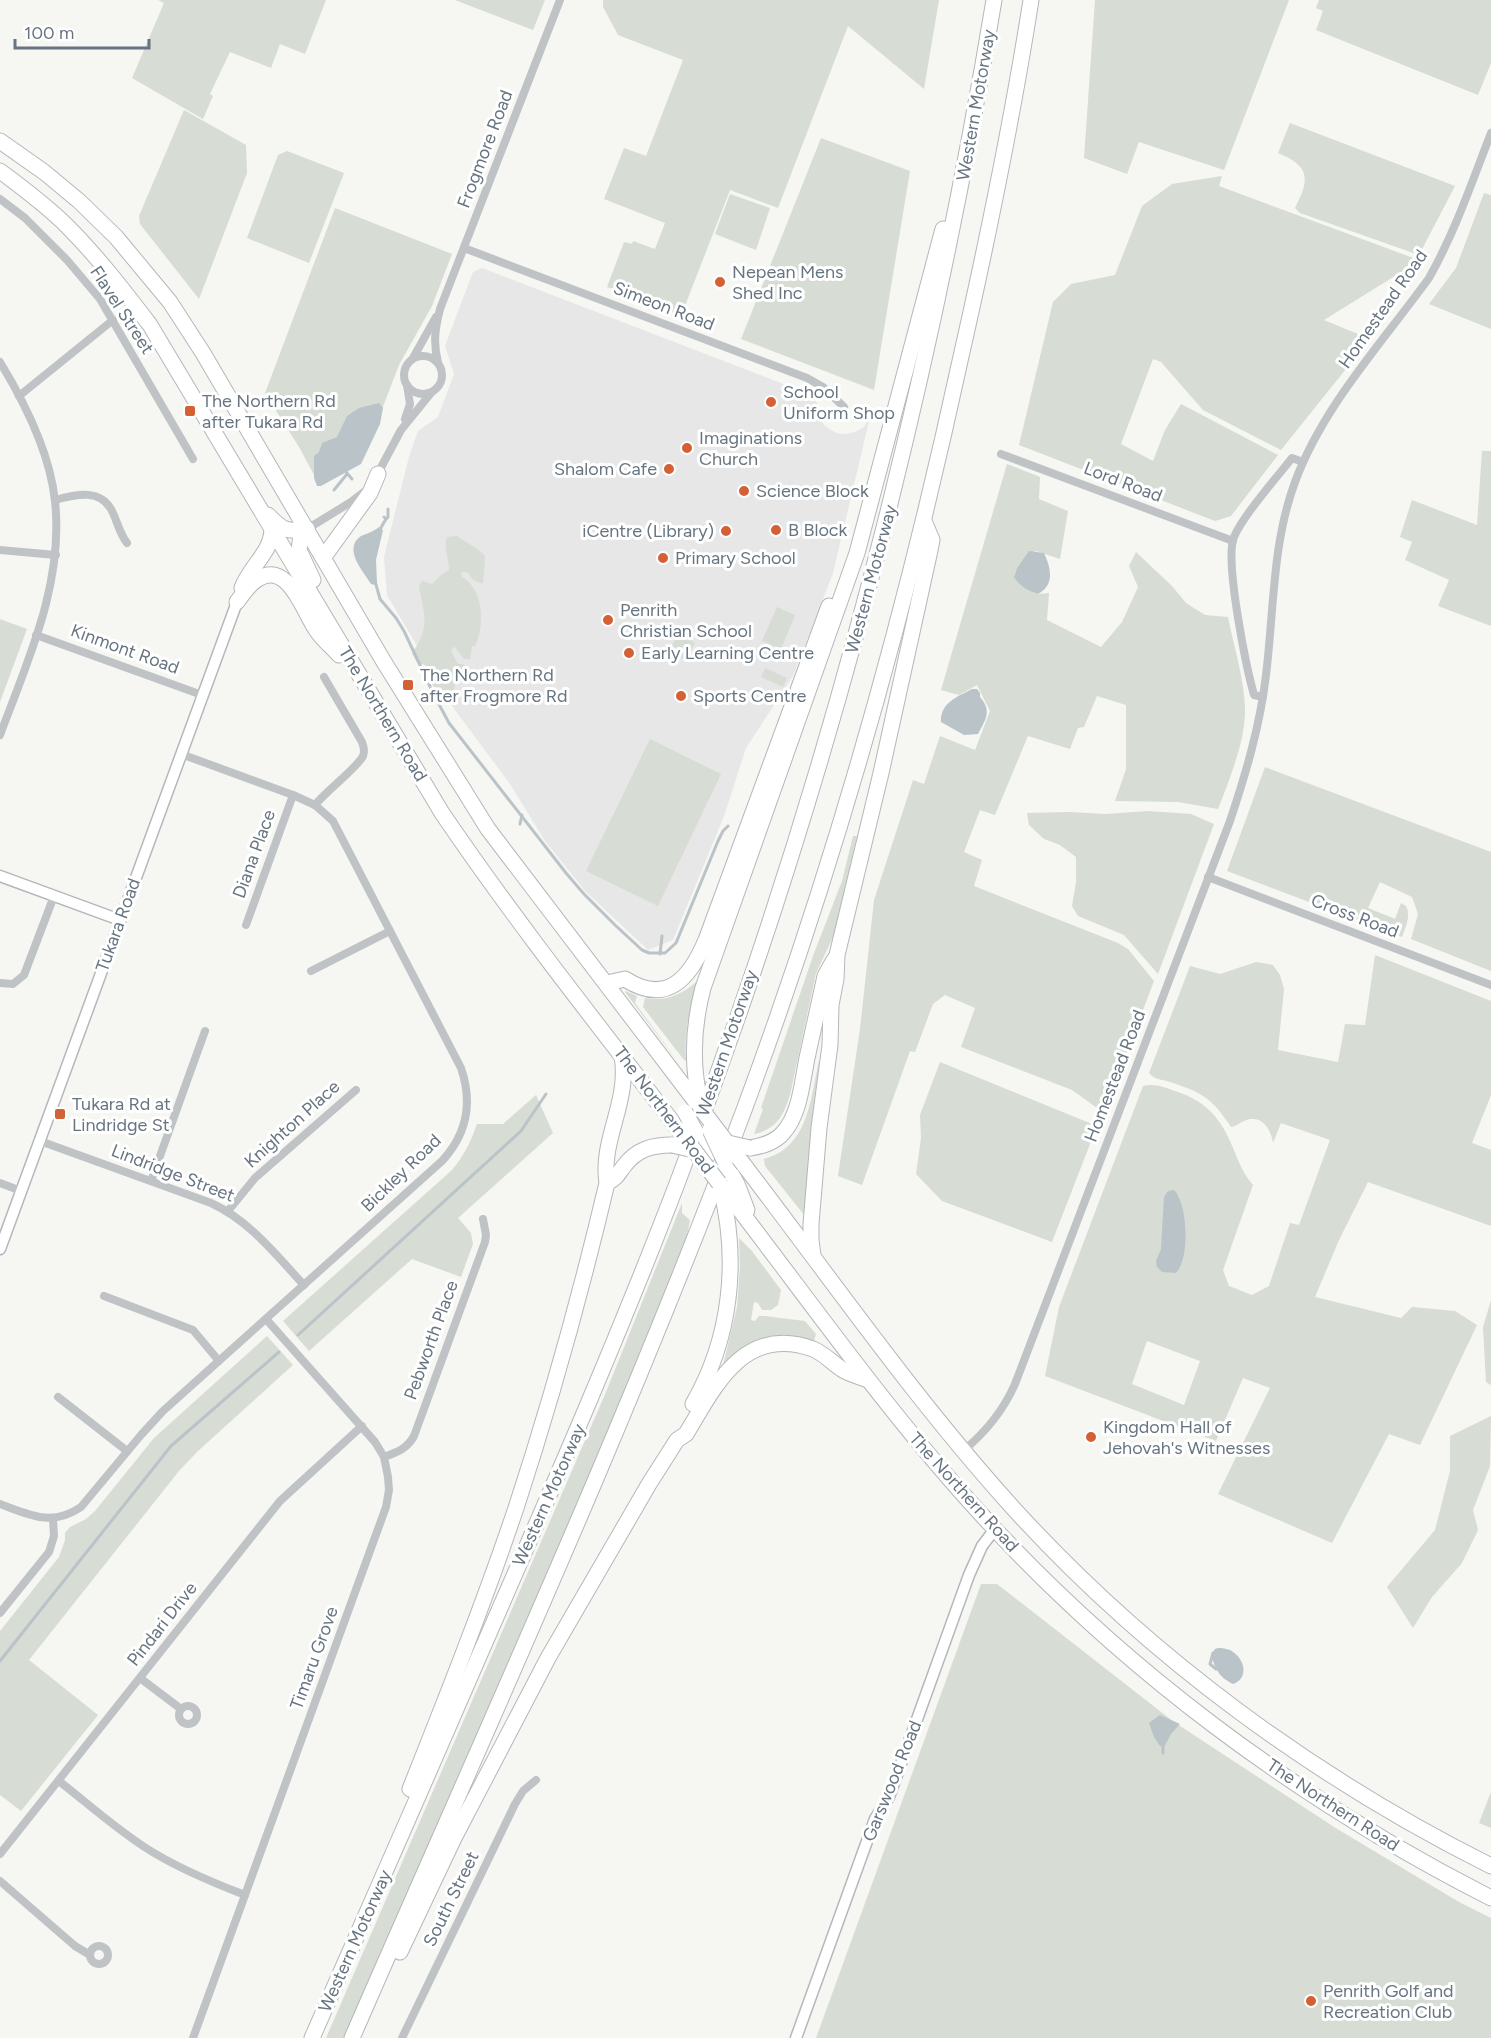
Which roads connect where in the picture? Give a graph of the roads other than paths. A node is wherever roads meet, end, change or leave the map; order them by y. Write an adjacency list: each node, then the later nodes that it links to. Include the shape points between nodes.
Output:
1 (560, 0): 9 (street, Frogmore Road)
2 (994, 0): 7 (highway, Western Motorway)
3 (1031, 0): 27 (highway, Western Motorway, via 986,244)
4 (1491, 133): 22 (street, Homestead Road, via 1429,278 1329,413)
5 (0, 141): 29 (highway, The Northern Road, via 79,201 148,274 203,353)
6 (0, 171): 25 (highway, The Northern Road, via 66,226 144,316)
7 (962, 182): 24 (highway, via 950,197); 95 (highway, Western Motorway, via 922,371 869,589 795,846 744,998 613,1347)
8 (0, 199): 11 (street, Flavel Street, via 26,218 67,260)
9 (464, 248): 10 (street, Frogmore Road); 18 (street, Simeon Road, via 807,378)
10 (440, 309): 12 (street, Frogmore Road); 14 (street, Frogmore Road, via 434,336)
11 (113, 320): 17 (street); 21 (street, Flavel Street)
12 (412, 358): 14 (street, via 426,355); 15 (street, via 404,370)
13 (0, 362): 17 (street)
14 (438, 362): 16 (street, via 442,380)
15 (406, 384): 16 (street, via 418,393); 19 (street, via 410,404)
16 (431, 393): 19 (street)
17 (19, 396): 26 (street, via 44,453)
18 (844, 407)
19 (401, 430): 23 (street)
20 (1001, 454): 30 (street, Lord Road)
21 (193, 459)
22 (1303, 462): 30 (street, via 1292,458); 40 (street, Homestead Road, via 1287,508 1277,555)
23 (378, 474): 29 (street, via 357,498); 34 (highway, via 370,493)
24 (874, 483): 54 (highway, via 696,963 683,979 662,989 642,988 625,979); 60 (highway, via 843,597 703,988 694,1038)
25 (254, 499): 28 (highway, The Northern Road); 29 (highway, via 279,526 293,532)
26 (55, 500): 31 (street, via 83,494 100,499 111,509); 33 (street)
27 (924, 521): 51 (highway, via 932,540 929,555); 102 (highway, Western Motorway, via 842,816 744,1108 635,1389)
28 (272, 530): 35 (highway, via 268,547 245,580); 38 (highway, The Northern Road)
29 (307, 530): 34 (highway, The Northern Road); 38 (highway, via 299,539 301,556 341,629)
30 (1233, 541): 40 (street, via 1244,646 1254,695)
31 (127, 543)
32 (0, 550): 33 (street)
33 (56, 555): 36 (street)
34 (323, 558): 54 (highway, The Northern Road, via 488,829)
35 (237, 602): 38 (highway, via 253,582 269,575 282,577 317,631); 39 (street, Tukara Road)
36 (36, 635): 39 (street, Kinmont Road); 41 (street)
37 (324, 677): 44 (street, via 364,751 360,761)
38 (362, 679): 57 (highway, The Northern Road, via 471,856)
39 (202, 695): 42 (street, Tukara Road)
40 (1263, 697): 46 (street, Homestead Road, via 1246,772)
41 (0, 735)
42 (181, 754): 43 (street, Bickley Road); 48 (street, Tukara Road)
43 (293, 795): 44 (street, Bickley Road); 49 (street, Diana Place)
44 (315, 805): 50 (street, Bickley Road, via 338,828)
45 (0, 876): 47 (street)
46 (1208, 877): 55 (street, Cross Road); 84 (street, Homestead Road, via 1008,1401)
47 (54, 896): 48 (street); 53 (street, via 24,975 13,984)
48 (120, 920): 63 (street, Tukara Road)
49 (246, 925)
50 (390, 931): 52 (street); 76 (street, Bickley Road, via 461,1068 467,1091 466,1119 460,1137 442,1161)
51 (837, 955): 64 (highway, bridge, via 825,976 791,1121 780,1136 766,1145 750,1148); 75 (highway, via 811,1224)
52 (311, 971)
53 (0, 983)
54 (607, 983): 58 (highway, The Northern Road)
55 (1491, 985)
56 (205, 1031): 67 (street)
57 (622, 1056): 61 (highway, The Northern Road, via 652,1095); 69 (highway, via 624,1087 604,1166)
58 (677, 1078): 60 (highway, The Northern Road); 61 (highway)
59 (356, 1090): 72 (street, Knighton Place, via 255,1178)
60 (702, 1110): 64 (highway, The Northern Road, bridge)
61 (681, 1121): 62 (highway, bridge); 65 (highway, The Northern Road, bridge)
62 (696, 1132): 64 (highway, bridge); 65 (highway)
63 (40, 1141): 67 (street, Lindridge Street); 71 (street, Tukara Road)
64 (721, 1141): 66 (highway, bridge); 70 (highway, The Northern Road, bridge)
65 (701, 1153): 66 (highway); 69 (highway, bridge, via 656,1145 641,1150 624,1165 618,1177); 70 (highway, The Northern Road, bridge, via 719,1183)
66 (725, 1162): 70 (highway)
67 (151, 1181): 72 (street, Lindridge Street)
68 (0, 1183): 71 (street)
69 (607, 1183): 95 (highway, via 566,1347 527,1473 402,1811)
70 (736, 1187): 75 (highway, The Northern Road, via 771,1200); 80 (highway, The Northern Road, via 753,1227); 83 (highway, via 729,1232 729,1299 723,1332)
71 (21, 1191): 74 (street, Tukara Road)
72 (228, 1211): 76 (street, Lindridge Street, via 253,1230)
73 (483, 1219): 86 (street, Pebworth Place, via 485,1242 414,1436 405,1448)
74 (0, 1249)
75 (813, 1256): 84 (highway, The Northern Road)
76 (304, 1285): 78 (street, Bickley Road)
77 (104, 1296): 79 (street, via 193,1330)
78 (266, 1319): 79 (street, Bickley Road); 82 (street, Timaru Grove)
79 (219, 1361): 85 (street, Bickley Road, via 163,1411)
80 (870, 1381): 83 (highway, via 842,1370 815,1350 798,1345 765,1346 734,1362 686,1434); 89 (highway, The Northern Road)
81 (58, 1396): 85 (street)
82 (362, 1426): 86 (street, Timaru Grove); 91 (street, Pindari Drive, via 283,1497)
83 (677, 1440): 102 (highway, via 548,1658 454,1838 400,1953)
84 (964, 1450): 97 (highway, The Northern Road, via 1066,1562 1212,1691 1348,1787)
85 (127, 1451): 88 (street, Bickley Road, via 81,1507)
86 (384, 1457): 99 (street, Timaru Grove, via 389,1484 386,1507)
87 (0, 1504): 88 (street)
88 (53, 1519): 90 (street, via 54,1536 49,1551)
89 (995, 1529): 100 (highway, The Northern Road, via 1108,1639 1233,1740 1331,1808); 107 (street, Garswood Road, via 969,1575)
90 (0, 1612)
91 (140, 1678): 92 (street); 93 (street, Pindari Drive)
92 (181, 1709)
93 (59, 1780): 96 (street, Pindari Drive); 99 (street, via 155,1853 205,1880)
94 (536, 1780): 106 (street, South Street, via 515,1804)
95 (401, 1834): 104 (highway, Western Motorway)
96 (0, 1854)
97 (1491, 1866)
98 (0, 1881): 101 (street)
99 (245, 1895): 103 (street, Timaru Grove)
100 (1491, 1898)
101 (90, 1955)
102 (381, 1971): 105 (highway, Western Motorway)
103 (193, 2038)
104 (312, 2038)
105 (352, 2038)
106 (402, 2038)
107 (796, 2038)

